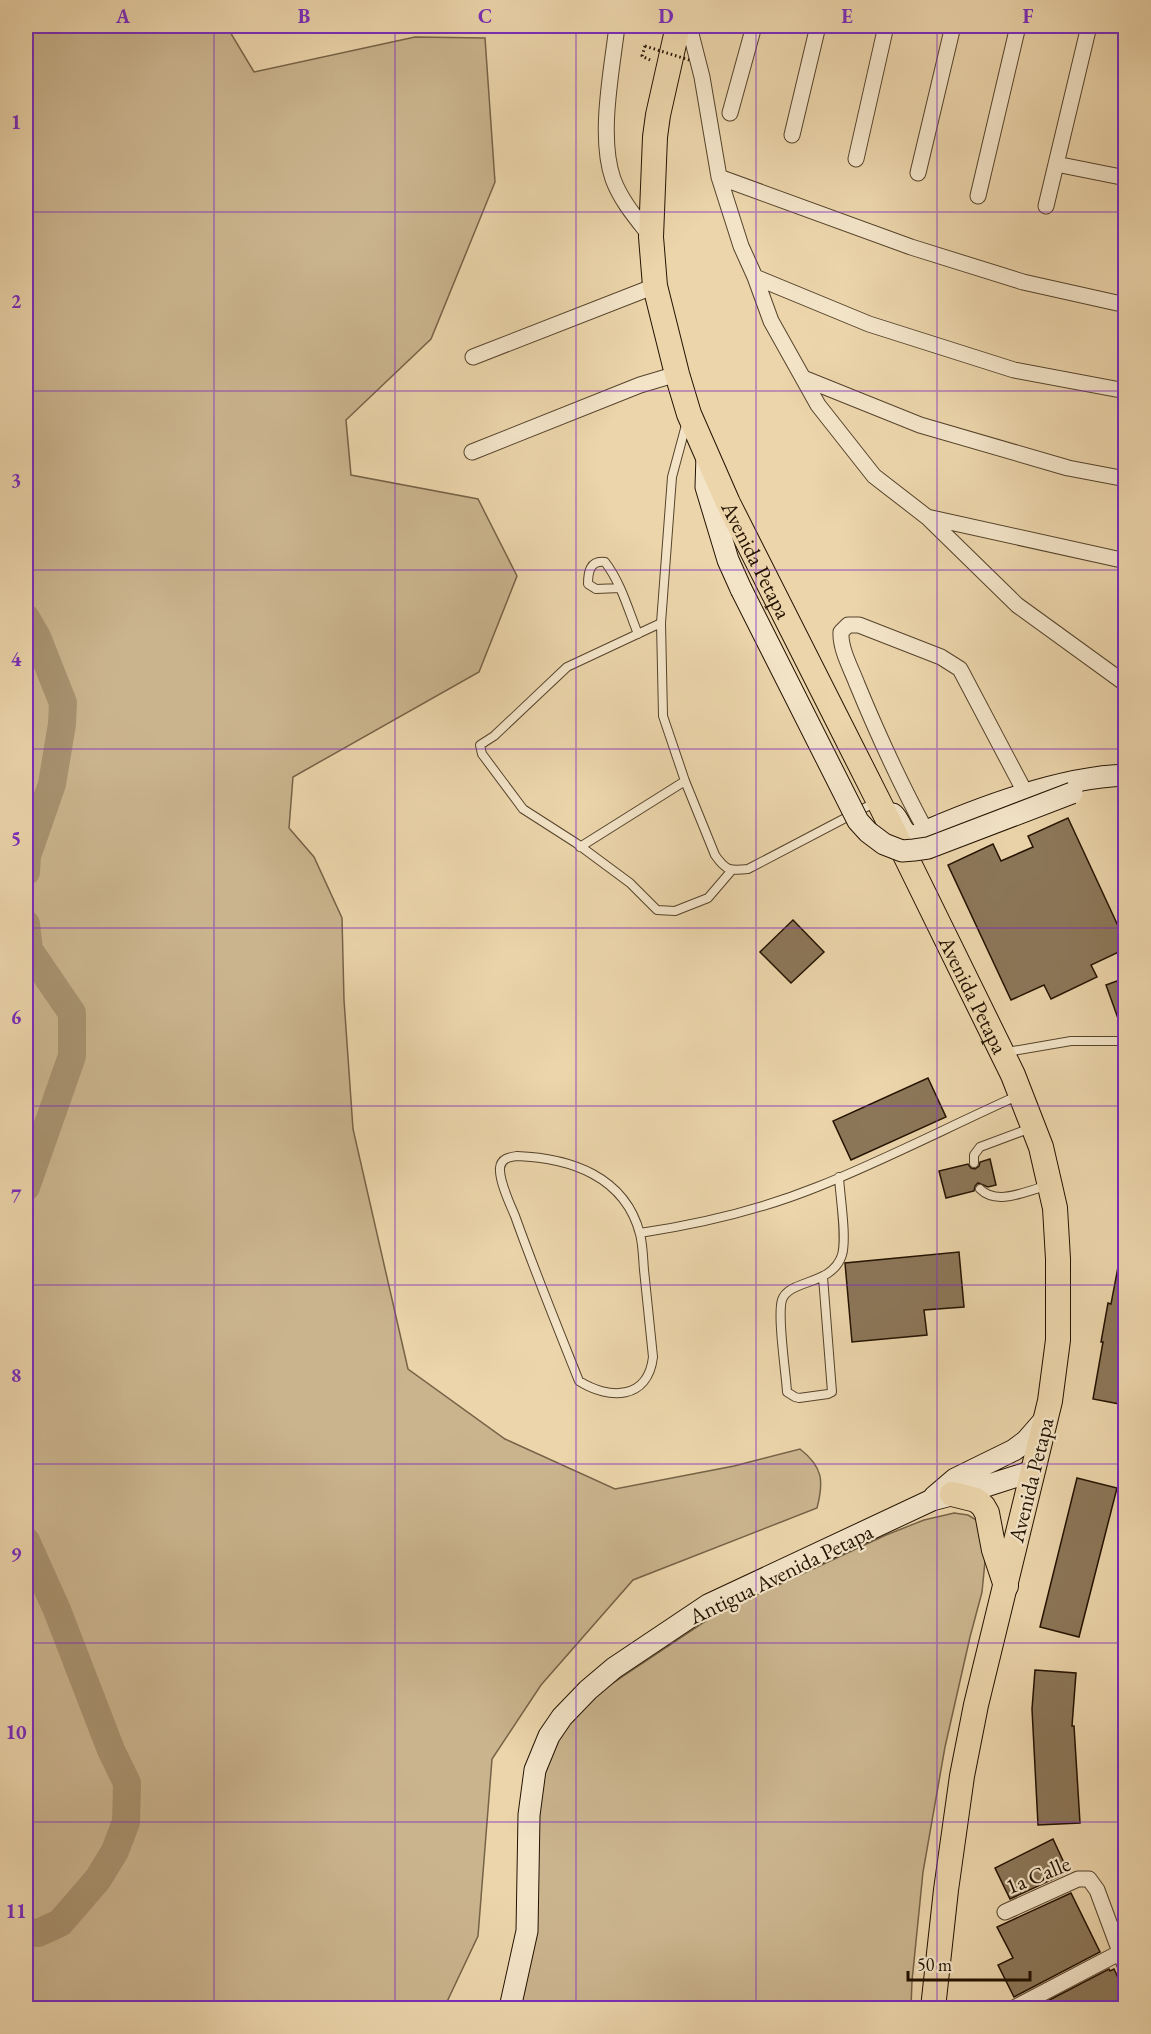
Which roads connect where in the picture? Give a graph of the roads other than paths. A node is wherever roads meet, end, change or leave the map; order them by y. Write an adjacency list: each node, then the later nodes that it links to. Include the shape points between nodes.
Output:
1 (617, 26): 19 (street, via 607,115 608,153 613,178 626,204)
2 (678, 26): 19 (main road, Avenida Petapa, via 656,126)
3 (689, 26): 15 (street)
4 (754, 26): 10 (street)
5 (818, 26): 11 (street)
6 (886, 26): 12 (street)
7 (953, 26): 14 (street)
8 (1018, 26): 17 (street)
9 (1089, 26): 13 (street)
10 (730, 113)
11 (792, 135)
12 (856, 159)
13 (1056, 164): 16 (street); 18 (street)
14 (918, 173)
15 (719, 177): 20 (street); 22 (street, via 911,247 1023,282)
16 (1125, 178)
17 (978, 196)
18 (1046, 206)
19 (651, 237): 21 (main road, Avenida Petapa)
20 (755, 277): 25 (street, via 771,321); 26 (street, via 869,324 1014,370)
21 (656, 286): 23 (street); 24 (main road, Avenida Petapa)
22 (1125, 305)
23 (473, 357)
24 (677, 374): 27 (main road, Avenida Petapa); 28 (street)
25 (803, 378): 30 (street, via 920,425 1068,468); 31 (street, via 818,405 874,476)
26 (1125, 391)
27 (689, 414): 29 (main road, Avenida Petapa); 34 (lane, via 672,477)
28 (472, 452)
29 (707, 455): 37 (main road, bridge, via 706,487 728,560 858,821 868,832 902,851 928,848); 40 (main road, Avenida Petapa)
30 (1125, 479)
31 (927, 517): 32 (street); 36 (street, via 1017,605)
32 (1125, 561)
33 (620, 588): 33 (lane, via 596,589 588,584 588,572 596,562 605,562); 35 (lane)
34 (661, 624): 35 (lane); 38 (lane, via 663,716)
35 (638, 634): 42 (lane, via 567,667 480,745 489,766 523,809)
36 (1125, 684)
37 (1124, 775): 39 (main road, via 1080,780)
38 (685, 781): 42 (lane); 43 (lane, via 715,855)
39 (1026, 794): 41 (main road); 41 (street, via 960,669 941,657 868,628 848,625 841,632 843,649 875,729)
40 (880, 803): 41 (main road, via 896,816 908,836); 43 (lane, via 748,869); 45 (main road, Avenida Petapa)
41 (926, 831)
42 (580, 847): 43 (lane, via 630,882 657,910 675,911 708,898)
43 (732, 870)
44 (1125, 1041): 45 (lane, via 1071,1041)
45 (1002, 1053): 46 (main road, Avenida Petapa)
46 (1022, 1094): 47 (main road, Avenida Petapa); 49 (lane)
47 (1035, 1126): 48 (lane, via 980,1147); 50 (main road, Avenida Petapa)
48 (974, 1163)
49 (839, 1177): 52 (lane, via 713,1220); 53 (lane, via 843,1251 835,1269)
50 (1051, 1185): 51 (lane, via 1000,1198 990,1197); 54 (main road, Avenida Petapa, via 1058,1259 1058,1340)
51 (980, 1189)
52 (640, 1233): 52 (lane, via 612,1186 596,1174 532,1157 512,1157 501,1163 509,1201 579,1381 604,1393 638,1388 652,1366)
53 (823, 1276): 53 (lane, via 782,1298 787,1392 795,1397 832,1392)
54 (1047, 1416): 55 (main road, Avenida Petapa); 56 (main road, Antigua Avenida Petapa, via 1020,1446 955,1479)
55 (1033, 1471): 56 (main road, Antigua Avenida Petapa); 57 (main road, Avenida Petapa)
56 (942, 1497): 57 (main road, via 976,1500 983,1506); 61 (main road, Antigua Avenida Petapa, via 708,1605 614,1668 562,1718 549,1736 535,1770 529,1815 527,1931)
57 (1006, 1586): 62 (main road, Avenida Petapa, via 962,1776)
58 (1005, 1912): 59 (street, 1a Calle, via 1078,1879 1089,1880 1097,1890)
59 (1119, 1953): 60 (street); 63 (street)
60 (1125, 1968)
61 (510, 2008)
62 (933, 2008)
63 (1014, 2008)

